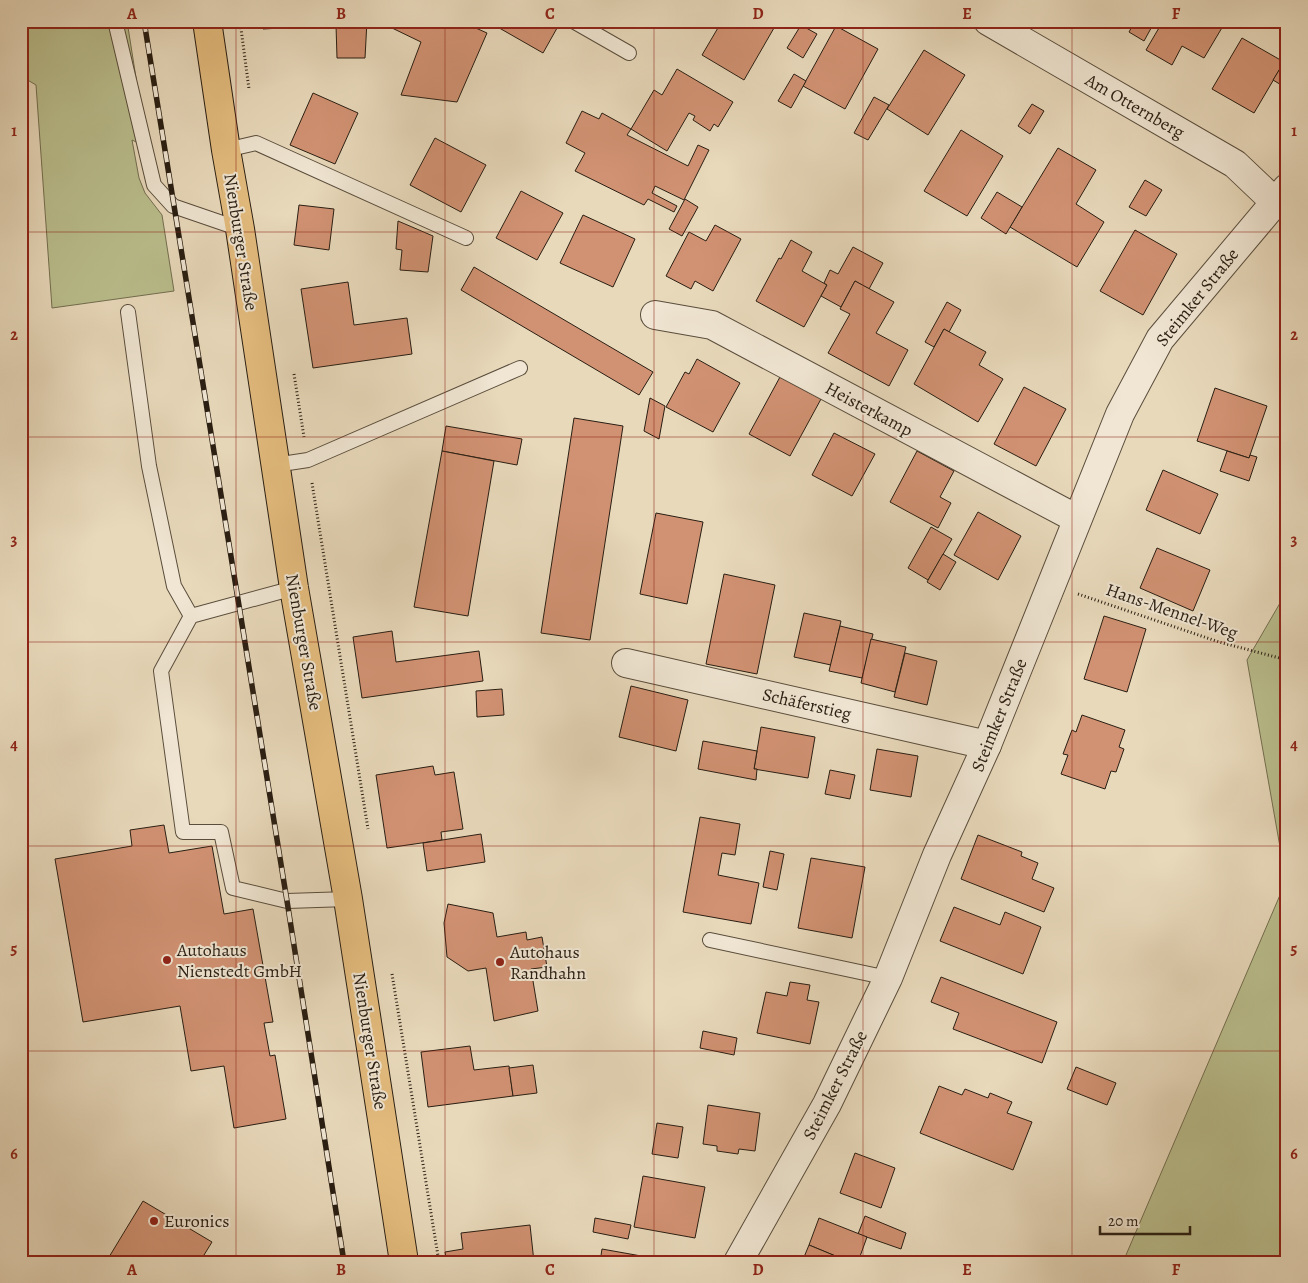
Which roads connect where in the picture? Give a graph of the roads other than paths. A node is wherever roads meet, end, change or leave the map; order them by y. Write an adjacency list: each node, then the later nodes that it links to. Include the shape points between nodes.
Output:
1 (115, 21): 8 (lane, via 154,185 174,206)
2 (208, 21): 6 (main road, Nienburger Straße)
3 (573, 21): 5 (lane)
4 (988, 21): 7 (street, Am Otternberg, via 1235,164)
5 (629, 53)
6 (226, 150): 8 (main road, Nienburger Straße); 9 (lane, via 256,143)
7 (1281, 195): 14 (street, Steimker Straße, via 1160,340 1120,414)
8 (240, 229): 13 (main road, Nienburger Straße)
9 (466, 238)
10 (128, 312): 16 (lane, via 150,466 174,586)
11 (655, 315): 14 (street, Heisterkamp, via 712,325)
12 (520, 368): 13 (lane, via 308,460)
13 (275, 465): 15 (main road, Nienburger Straße)
14 (1077, 519): 18 (street, Steimker Straße)
15 (294, 588): 16 (lane); 19 (main road, Nienburger Straße)
16 (191, 616): 19 (lane, via 162,672 184,832 221,832 233,888 287,901)
17 (626, 663): 18 (street, Schäferstieg)
18 (988, 745): 21 (street, Steimker Straße, via 937,855)
19 (348, 899): 22 (main road, Nienburger Straße)
20 (710, 940): 21 (lane)
21 (888, 978): 23 (street, Steimker Straße, via 827,1104)
22 (404, 1262)
23 (738, 1262)

